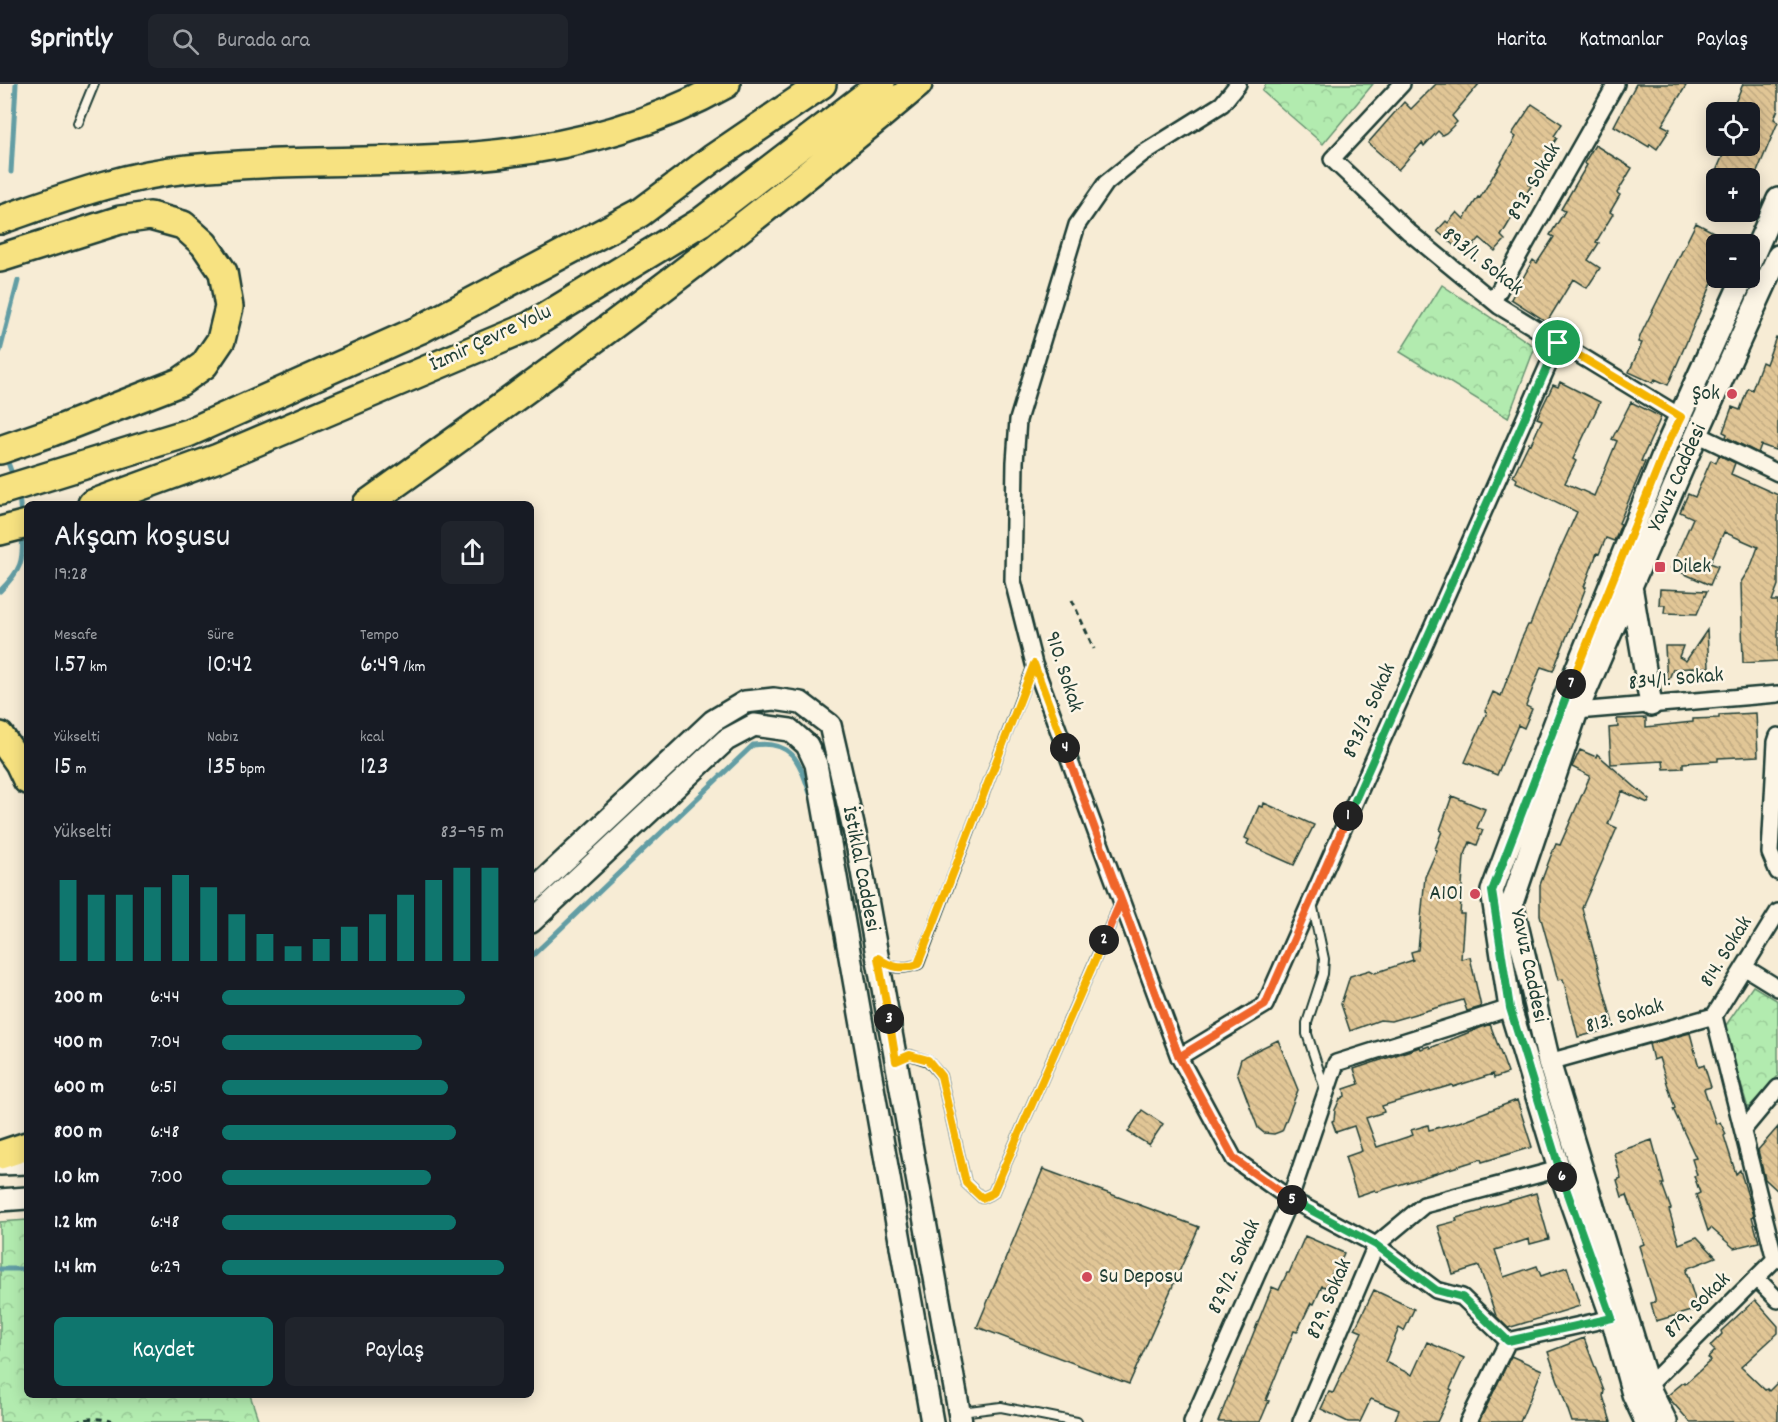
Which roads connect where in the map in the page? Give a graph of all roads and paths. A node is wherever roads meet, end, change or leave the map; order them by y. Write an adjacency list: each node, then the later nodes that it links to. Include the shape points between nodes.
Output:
1 (94, 84): 9 (lane)
2 (726, 84): 11 (highway, via 646,122 531,149 476,156 189,168 148,174)
3 (822, 84): 22 (highway, İzmir Çevre Yolu, via 640,213 419,330 188,433)
4 (881, 84): 23 (highway, İzmir Çevre Yolu, via 701,222 530,326 218,458)
5 (918, 84): 24 (highway, via 675,278)
6 (1238, 84): 30 (street, 910. Sokak, via 1222,104 1142,154 1106,183 1077,225 1018,420 1013,581)
7 (1402, 84): 16 (street, 893/1. Sokak, via 1332,159 1409,232)
8 (1616, 84): 16 (street, 893. Sokak)
9 (78, 123)
10 (1778, 200): 12 (main road)
11 (0, 219)
12 (1760, 240)
13 (1778, 256): 19 (main road, Yavuz Caddesi)
14 (0, 258): 20 (highway, via 120,220 150,216 183,225 204,244 223,272 229,307 221,340 204,365 180,382)
15 (1739, 288): 18 (main road, Yavuz Caddesi)
16 (1493, 301): 17 (street, 893/1. Sokak)
17 (1558, 343): 18 (street, 893/1. Sokak); 39 (street, 893/3. Sokak)
18 (1681, 417): 33 (main road, Yavuz Caddesi, via 1667,445)
19 (1697, 434): 21 (street); 27 (main road, Yavuz Caddesi)
20 (0, 450)
21 (1778, 473)
22 (0, 491)
23 (100, 501)
24 (371, 501)
25 (24, 525): 26 (highway)
26 (0, 531)
27 (1631, 586): 32 (main road); 33 (main road, Yavuz Caddesi)
28 (1072, 600): 29 (path)
29 (1094, 649)
30 (1034, 664): 40 (street, 910. Sokak); 43 (lane, via 918,964 904,969 888,966)
31 (1778, 694): 32 (street, 834/1. Sokak)
32 (1651, 705): 33 (street, 834/1. Sokak)
33 (1569, 709): 46 (main road, Yavuz Caddesi, via 1492,891); 50 (main road, Yavuz Caddesi, via 1512,903)
34 (0, 736): 36 (highway)
35 (1778, 736): 37 (street, via 1770,853)
36 (24, 774)
37 (1778, 872)
38 (534, 889): 43 (main road, İstiklal Caddesi, via 713,721 745,702 774,699 801,703 830,725)
39 (1312, 899): 48 (street, 893/3. Sokak, via 1265,1005); 52 (lane, via 1324,959 1323,974 1306,1023)
40 (1121, 901): 48 (street, 910. Sokak); 49 (lane, via 993,1193 982,1198 966,1183 941,1076 928,1060 910,1055)
41 (1778, 912): 44 (street, 814. Sokak)
42 (534, 919): 73 (main road, İstiklal Caddesi, via 726,740 754,726 790,730 807,745 816,764)
43 (878, 958): 49 (main road, İstiklal Caddesi)
44 (1744, 967): 45 (street); 47 (street, 814. Sokak)
45 (1778, 988)
46 (1510, 1008): 52 (street, 829/2. Sokak, via 1336,1063); 58 (main road, Yavuz Caddesi)
47 (1714, 1016): 50 (street, 813. Sokak); 53 (street)
48 (1179, 1057): 60 (street, 910. Sokak, via 1234,1159)
49 (896, 1061): 69 (main road, İstiklal Caddesi)
50 (1549, 1062): 68 (main road, Yavuz Caddesi)
51 (1778, 1088): 53 (street)
52 (1326, 1092): 60 (street, 829/2. Sokak)
53 (1743, 1130): 63 (street)
54 (24, 1147): 55 (highway)
55 (0, 1155)
56 (24, 1163): 57 (main road)
57 (0, 1164)
58 (1558, 1168): 62 (street, 829. Sokak, via 1424,1205); 66 (main road, Yavuz Caddesi)
59 (24, 1198): 61 (main road)
60 (1290, 1199): 62 (street, 910. Sokak); 75 (street, 829/2. Sokak)
61 (0, 1200)
62 (1376, 1245): 67 (street, 910. Sokak, via 1436,1290 1462,1297); 76 (street, 829. Sokak)
63 (1776, 1258): 64 (street, 879. Sokak)
64 (1757, 1279): 65 (street); 68 (street, 879. Sokak)
65 (1778, 1300)
66 (1612, 1318): 67 (street); 78 (main road, Yavuz Caddesi, via 1633,1394)
67 (1508, 1341): 77 (street)
68 (1648, 1386): 79 (main road, Yavuz Caddesi)
69 (960, 1417): 70 (lane, via 1001,1407)
70 (1045, 1418): 74 (lane)
71 (76, 1422): 72 (path, via 90,1418)
72 (112, 1422)
73 (932, 1422)
74 (1077, 1422)
75 (1192, 1422)
76 (1301, 1422)
77 (1468, 1422)
78 (1646, 1422)
79 (1666, 1422)

